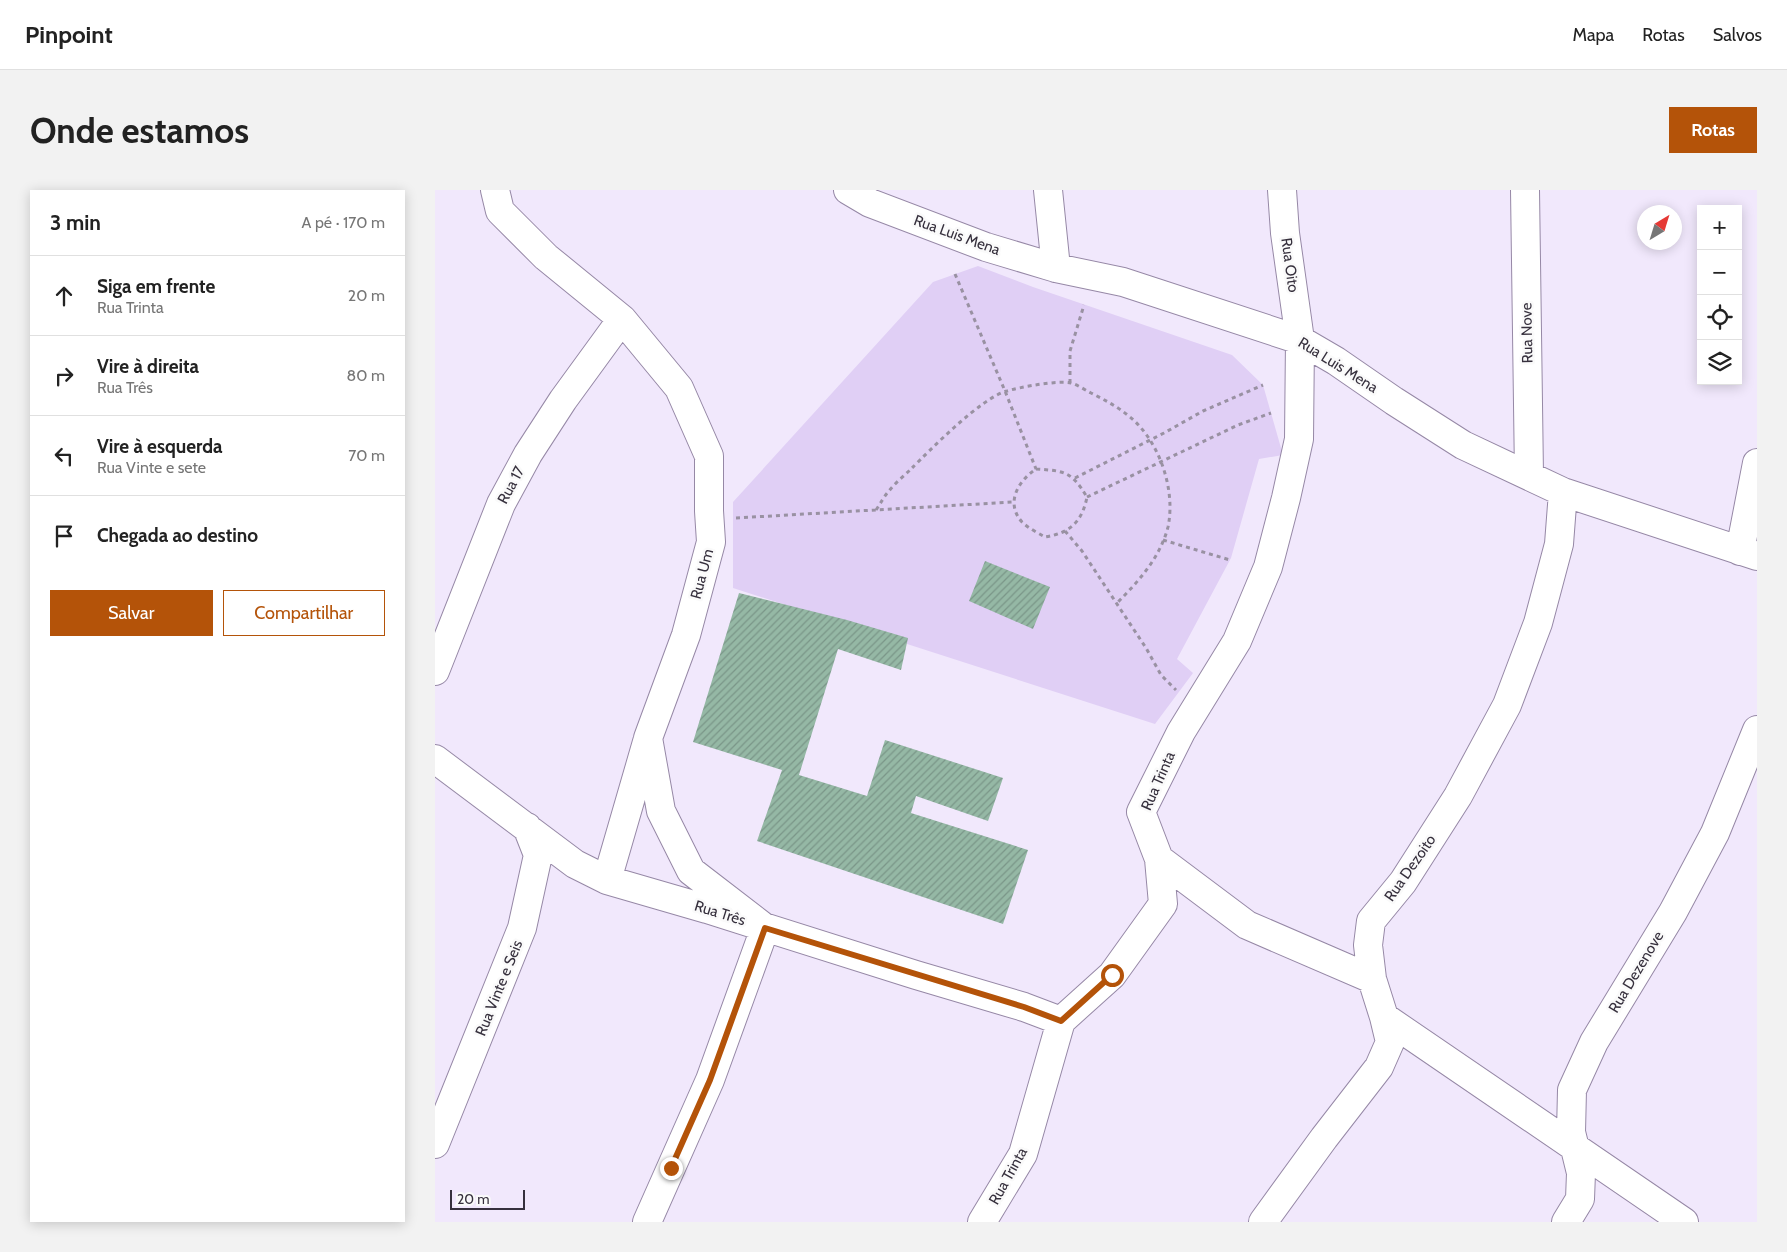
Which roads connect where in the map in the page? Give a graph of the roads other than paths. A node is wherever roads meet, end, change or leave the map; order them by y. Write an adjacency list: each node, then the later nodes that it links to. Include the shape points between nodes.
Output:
1 (495, 190): 7 (street, Rua Um, via 500,211 546,257)
2 (848, 190): 6 (street, Rua Luis Mena, via 870,203 986,247)
3 (1048, 190): 6 (street)
4 (1282, 190): 8 (street, Rua Oito)
5 (1525, 190): 10 (street, Rua Nove)
6 (1057, 268): 8 (street, Rua Luis Mena, via 1123,282)
7 (623, 319): 13 (street, Rua 17, via 563,400 501,504); 15 (street, Rua Um, via 679,388 709,456 711,542 686,635)
8 (1300, 340): 10 (street, Rua Luis Mena, via 1463,445); 18 (street, Rua Trinta, via 1299,439 1268,567 1237,641 1181,732 1141,812)
9 (1757, 463): 12 (street)
10 (1529, 475): 11 (street, Rua Luis Mena)
11 (1563, 492): 12 (street, Rua Luis Mena); 21 (street, Rua Dezoito, via 1559,544 1538,623 1507,705 1458,796 1403,882 1371,921 1367,945)
12 (1748, 554)
13 (435, 671)
14 (1757, 730): 25 (street, Rua Dezenove, via 1715,833 1673,912 1594,1042 1573,1090 1571,1132)
15 (648, 738): 19 (street, Rua Um); 20 (street, via 661,810 691,871)
16 (435, 759): 17 (street, Rua Três)
17 (527, 827): 19 (street, Rua Três, via 575,864); 24 (street, Rua Vinte e Seis, via 538,855 523,928)
18 (1159, 859): 21 (street, via 1247,925); 23 (street, Rua Trinta, via 1163,904 1112,975)
19 (607, 880): 20 (street, Rua Três)
20 (765, 928): 23 (street, Rua Três); 26 (street, via 710,1080)
21 (1372, 978): 22 (street, Rua Dezoito)
22 (1384, 1017): 25 (street); 28 (street, Rua Dezoito, via 1390,1042 1379,1067)
23 (1061, 1021): 27 (street, Rua Trinta, via 1023,1154)
24 (435, 1144)
25 (1574, 1146): 29 (street, Rua Dezenove, via 1581,1173 1580,1199); 30 (street)
26 (647, 1222)
27 (983, 1222)
28 (1263, 1222)
29 (1566, 1222)
30 (1684, 1222)

